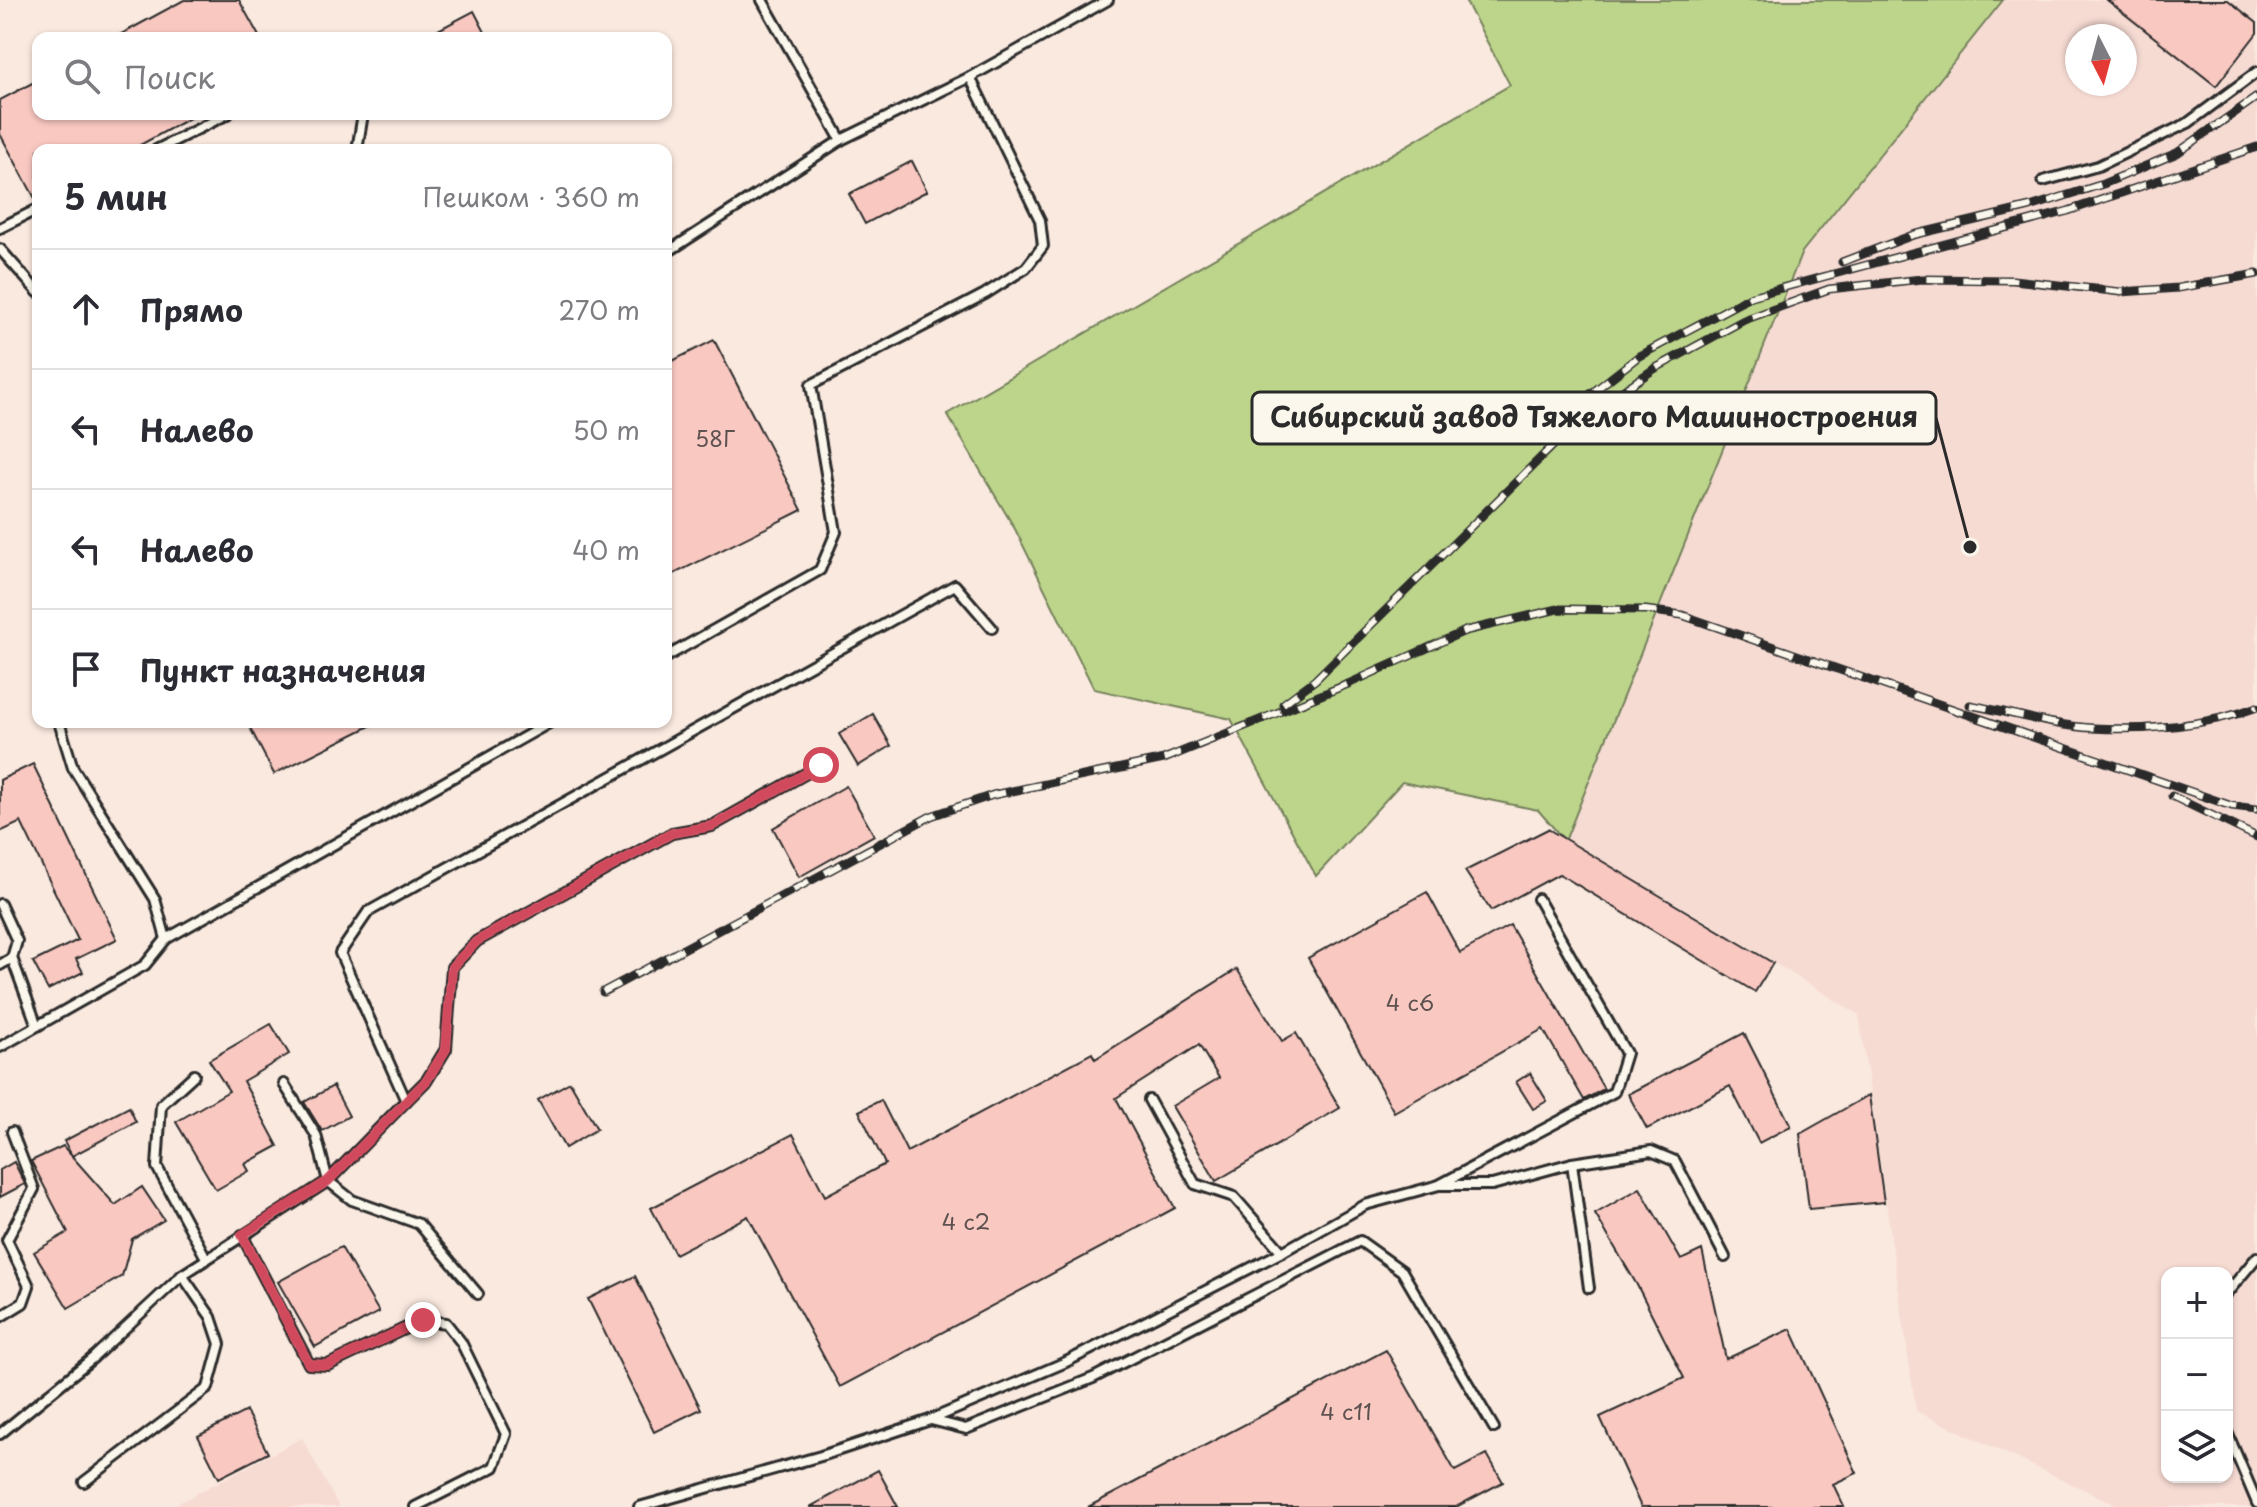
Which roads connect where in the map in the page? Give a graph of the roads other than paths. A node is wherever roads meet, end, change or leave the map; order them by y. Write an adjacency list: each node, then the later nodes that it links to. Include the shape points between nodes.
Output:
1 (762, 0): 7 (lane)
2 (1108, 0): 4 (lane)
3 (2257, 72): 10 (lane, via 2188,123 2098,166)
4 (970, 77): 7 (lane); 17 (lane, via 1040,220 1043,246 1026,268 985,294 811,385 836,532 820,570)
5 (216, 120): 8 (lane)
6 (362, 120): 9 (lane)
7 (841, 140): 14 (lane)
8 (168, 144)
9 (358, 144)
10 (2043, 181)
11 (32, 212): 12 (lane)
12 (0, 228)
13 (0, 249): 15 (lane)
14 (672, 249)
15 (32, 285)
16 (992, 628): 31 (lane, via 955,585 368,912 340,953)
17 (672, 654)
18 (61, 728): 23 (lane, via 73,768 155,899)
19 (540, 728): 23 (lane)
20 (821, 765): 31 (lane, via 712,826 672,833 477,941 452,967 446,1049)
21 (1538, 899): 35 (lane, via 1626,1053 1614,1092)
22 (0, 904): 24 (lane, via 17,941)
23 (166, 939): 26 (lane, via 145,965)
24 (12, 958): 25 (lane); 26 (lane)
25 (0, 965)
26 (37, 1026): 27 (lane)
27 (0, 1047)
28 (194, 1075): 40 (lane, via 161,1105 157,1167)
29 (284, 1084): 34 (lane, via 316,1135)
30 (1149, 1100): 37 (lane, via 1195,1184 1234,1197)
31 (406, 1101): 34 (lane)
32 (12, 1132): 45 (lane, via 34,1189 7,1240 29,1286 23,1303)
33 (1572, 1163): 35 (lane, via 1492,1185); 38 (lane, via 1651,1151 1675,1161); 43 (lane)
34 (328, 1181): 36 (lane); 44 (lane, via 352,1200 419,1224)
35 (1439, 1185): 37 (lane, via 1365,1205)
36 (242, 1235): 40 (lane); 52 (lane, via 309,1364 328,1365 423,1320 446,1323 461,1342 506,1434 494,1467)
37 (1282, 1252): 46 (lane, via 1066,1362)
38 (1725, 1257)
39 (2257, 1257): 42 (lane)
40 (206, 1258): 41 (lane)
41 (182, 1275): 48 (lane); 50 (lane, via 211,1317 220,1344 208,1388)
42 (2233, 1286)
43 (1589, 1288)
44 (478, 1294)
45 (0, 1317)
46 (930, 1420): 47 (lane, via 966,1429 1093,1378 1360,1241 1402,1271); 53 (lane)
47 (1494, 1428)
48 (0, 1434)
49 (2233, 1446): 51 (lane)
50 (84, 1482)
51 (2257, 1503)
52 (415, 1507)
53 (639, 1507)

